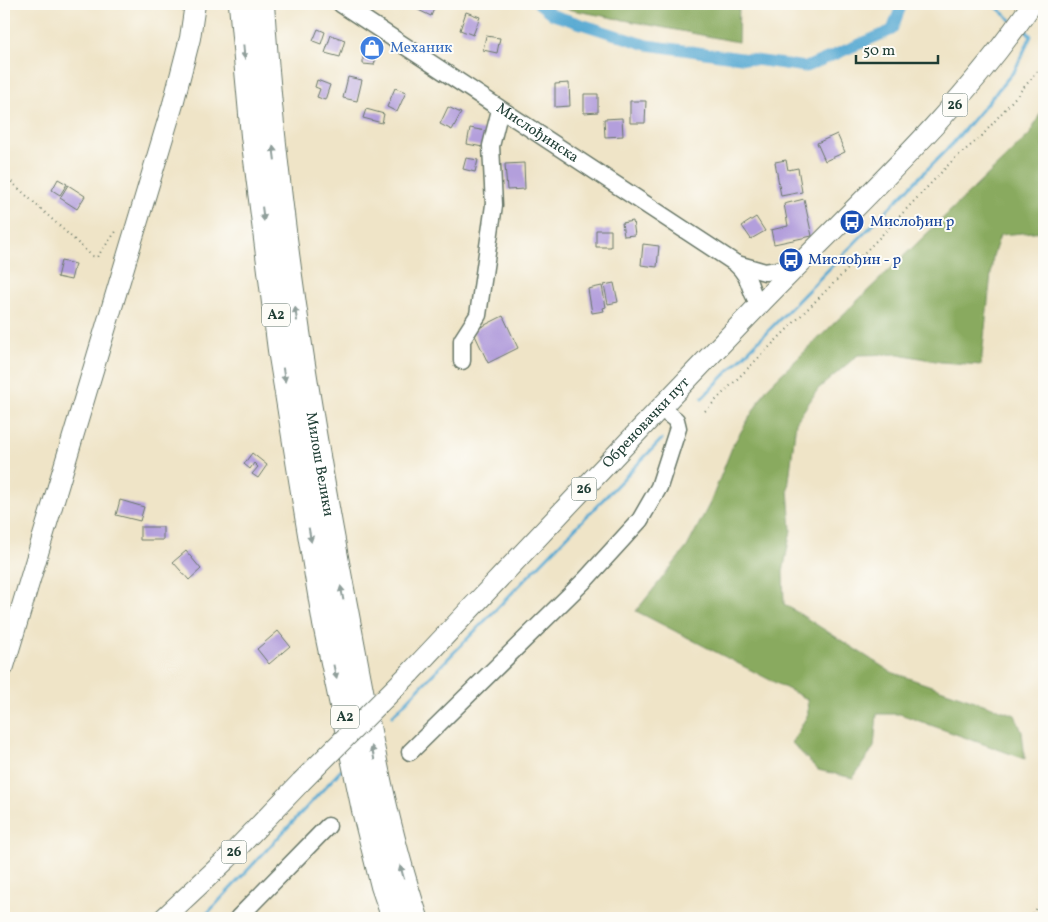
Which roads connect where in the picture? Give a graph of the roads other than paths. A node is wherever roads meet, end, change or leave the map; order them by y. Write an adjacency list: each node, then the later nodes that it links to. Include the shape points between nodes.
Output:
1 (195, 4): 12 (main road, via 190,38 138,221)
2 (241, 4): 15 (highway, Милош Велики / A2, one-way to 15, via 253,136 280,350 325,624)
3 (262, 4): 20 (highway, Милош Велики / A2, one-way to 3, via 382,800 316,447 273,146)
4 (341, 4): 6 (street, Мислођинска)
5 (1022, 18): 8 (main road, Обреновачки пут / 26, via 979,77 928,134)
6 (500, 110): 7 (street, Мислођинска); 10 (street, via 491,146 494,205 478,315 462,340)
7 (735, 263): 8 (street, Мислођинска, via 765,272); 9 (street, Мислођинска, via 748,277 754,300)
8 (798, 267): 9 (main road, Обреновачки пут / 26)
9 (760, 305): 11 (main road, Обреновачки пут / 26)
10 (462, 361)
11 (660, 408): 13 (street, via 676,420 678,428 659,487 640,520 586,579); 16 (main road, Обреновачки пут / 26, bridge, via 410,673 227,859)
12 (4, 666)
13 (410, 752)
14 (328, 826): 17 (street)
15 (383, 886): 18 (highway); 19 (highway, Милош Велики / A2)
16 (164, 918)
17 (238, 918)
18 (383, 918)
19 (394, 918)
20 (416, 918)

